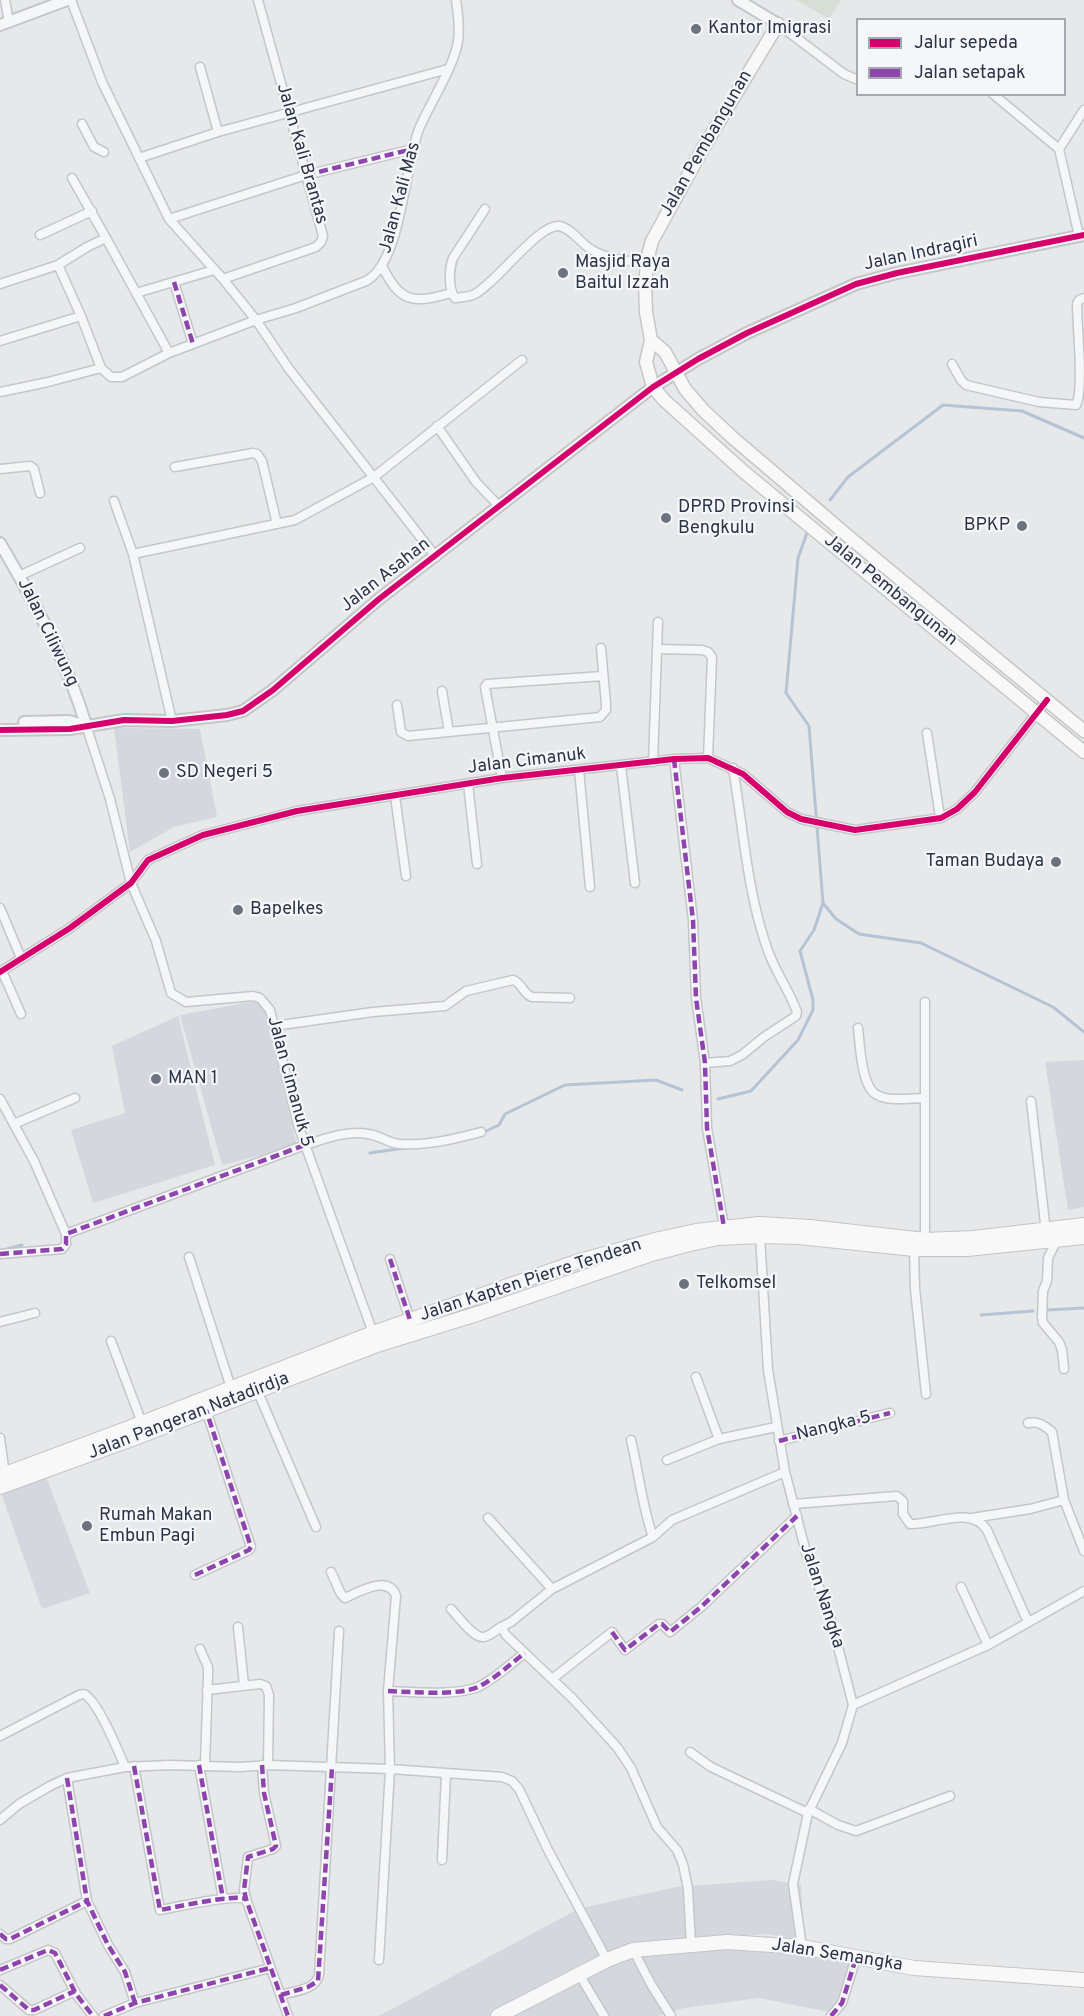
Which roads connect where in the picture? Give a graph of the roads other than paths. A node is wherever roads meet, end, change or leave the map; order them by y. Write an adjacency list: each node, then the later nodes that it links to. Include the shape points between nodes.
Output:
1 (4, 0): 6 (street)
2 (69, 0): 6 (street); 19 (street, via 102,82)
3 (258, 0): 13 (street, Jalan Kali Brantas)
4 (456, 0): 9 (street, Jalan Kali Mas, via 458,43)
5 (738, 0): 7 (street)
6 (4, 23)
7 (778, 24): 10 (street); 28 (main road, Jalan Pembangunan, via 673,199 652,242)
8 (200, 67): 15 (street)
9 (448, 69): 13 (street); 16 (street, Jalan Kali Mas)
10 (856, 79)
11 (995, 96): 17 (street)
12 (1084, 110): 17 (street)
13 (288, 114): 15 (street); 20 (street, Jalan Kali Brantas)
14 (82, 124): 18 (street, via 94,147)
15 (218, 132): 19 (street)
16 (413, 149): 20 (street); 30 (street, Jalan Kali Mas, via 399,218)
17 (1059, 149): 26 (street)
18 (104, 152)
19 (139, 158): 24 (street)
20 (306, 175): 24 (street); 32 (street, Jalan Kali Brantas, via 323,236 321,242)
21 (72, 178): 23 (street)
22 (485, 209): 35 (street, via 453,258)
23 (92, 211): 25 (street); 27 (street)
24 (169, 219): 31 (street)
25 (40, 235)
26 (1081, 236): 47 (street, Jalan Indragiri, via 875,277 756,328)
27 (106, 238): 29 (street); 36 (street)
28 (647, 263): 35 (street, via 602,255 563,227 550,227 472,296 455,298); 40 (main road, Jalan Pembangunan, via 646,312)
29 (58, 266): 34 (street); 38 (street)
30 (382, 266): 35 (street, via 402,296 432,298); 39 (street, Jalan Kali Mas, via 366,281)
31 (214, 270): 32 (street); 33 (street)
32 (223, 279): 39 (street)
33 (174, 282): 36 (street); 42 (street)
34 (0, 284)
35 (451, 292)
36 (136, 293): 43 (street)
37 (1084, 298): 45 (street, via 1077,304 1083,374 1082,397 1076,405 1040,402 966,385)
38 (81, 316): 41 (street); 46 (street)
39 (256, 320): 42 (street, Jalan Kali Mas); 53 (street, via 289,369)
40 (651, 340): 47 (main road, Jalan Pembangunan, via 666,352); 48 (main road, Jalan Pembangunan, via 646,362)
41 (0, 341)
42 (193, 344): 43 (street, Jalan Kali Mas)
43 (170, 353): 46 (street, Jalan Kali Mas, via 122,376 111,377)
44 (522, 360): 50 (street)
45 (952, 364)
46 (101, 368): 49 (street)
47 (675, 373): 48 (street, Jalan Asahan); 62 (main road, Jalan Pembangunan, via 703,410 733,438)
48 (653, 387): 56 (street, Jalan Asahan); 63 (main road, Jalan Pembangunan, via 744,472)
49 (0, 392)
50 (437, 426): 53 (street); 56 (street, via 476,482)
51 (175, 467): 57 (street, via 257,454)
52 (0, 469): 54 (street, via 30,466)
53 (374, 477): 57 (street, via 295,520); 61 (street)
54 (40, 493)
55 (114, 501): 60 (street)
56 (499, 506): 61 (street, Jalan Asahan)
57 (277, 524): 60 (street)
58 (0, 543): 64 (street, Jalan Ciliwung)
59 (80, 548): 64 (street)
60 (133, 554): 73 (street)
61 (436, 557): 73 (street, Jalan Asahan, via 372,604 253,705 227,715)
62 (874, 558): 63 (main road); 70 (main road, Jalan Pembangunan)
63 (866, 570): 72 (main road, Jalan Pembangunan)
64 (19, 576): 75 (street, Jalan Ciliwung, via 77,692)
65 (658, 622): 67 (street)
66 (601, 648): 68 (street)
67 (657, 649): 82 (street, via 702,650 712,657); 84 (street)
68 (603, 675): 76 (street, via 606,710 600,717); 76 (street, via 489,682 485,687)
69 (442, 691): 79 (street)
70 (1047, 700): 72 (street, Jalan Cimanuk); 78 (main road, Jalan Pembangunan)
71 (397, 705): 79 (street, via 405,736)
72 (1037, 713): 81 (main road, Jalan Pembangunan); 91 (street, Jalan Cimanuk, via 970,797)
73 (172, 721): 75 (street, Jalan Asahan, via 124,720)
74 (0, 723): 75 (street, via 69,721)
75 (86, 725): 77 (street, via 69,729); 95 (street)
76 (491, 727): 79 (street); 88 (street)
77 (0, 730)
78 (1084, 731)
79 (449, 732)
80 (927, 732): 91 (street)
81 (1084, 752)
82 (708, 758): 83 (street, Jalan Cimanuk); 86 (street, Jalan Cimanuk)
83 (674, 759): 84 (street, Jalan Cimanuk); 105 (street)
84 (653, 762): 85 (street, Jalan Cimanuk)
85 (621, 766): 87 (street, Jalan Cimanuk); 94 (street)
86 (733, 768): 91 (street, Jalan Cimanuk, via 787,812 843,829); 105 (street, via 753,901 766,947 797,1012 742,1055 730,1061)
87 (579, 770): 88 (street, Jalan Cimanuk); 96 (street)
88 (502, 778): 89 (street, Jalan Cimanuk)
89 (468, 784): 90 (street, Jalan Cimanuk); 92 (street)
90 (394, 796): 93 (street); 95 (street, Jalan Cimanuk, via 297,811 203,835 148,860)
91 (940, 817)
92 (477, 864)
93 (406, 876)
94 (635, 882)
95 (132, 883): 98 (street, Jalan Cimanuk); 103 (street, Jalan Cimanuk 5, via 156,941 171,993 186,1002 260,998 270,1010)
96 (590, 887)
97 (0, 908): 98 (street)
98 (21, 958): 99 (street, Jalan Cimanuk)
99 (1, 971): 102 (street)
100 (570, 998): 103 (street, via 528,996 513,980 466,991 445,1006)
101 (925, 1002): 107 (street)
102 (21, 1014)
103 (274, 1026): 112 (street, Jalan Cimanuk 5)
104 (858, 1028): 107 (street, via 869,1088 882,1097)
105 (705, 1063): 114 (street, via 707,1128)
106 (75, 1098): 110 (street)
107 (925, 1098): 119 (street)
108 (0, 1099): 110 (street)
109 (1031, 1101): 118 (street)
110 (14, 1124): 115 (street)
111 (481, 1132): 112 (street, via 399,1144 358,1132)
112 (305, 1145): 115 (street); 128 (street, Jalan Cimanuk 5)
113 (1084, 1225): 118 (main road, Jalan Kapten Pierre Tendean)
114 (724, 1227): 119 (main road, Jalan Kapten Pierre Tendean, via 789,1226); 123 (main road, Jalan Kapten Pierre Tendean, via 659,1239)
115 (66, 1234): 120 (street, via 62,1249)
116 (760, 1236): 119 (main road, Jalan Kapten Pierre Tendean); 124 (main road, Jalan Kapten Pierre Tendean, via 718,1238 652,1254); 139 (street, Jalan Nangka, via 768,1370)
117 (1084, 1236): 118 (main road, Jalan Kapten Pierre Tendean)
118 (1050, 1237): 119 (main road, Jalan Kapten Pierre Tendean, via 967,1249); 130 (street, via 1042,1317 1059,1342)
119 (920, 1244): 134 (street, via 915,1298)
120 (0, 1254)
121 (189, 1257): 133 (street)
122 (390, 1259): 126 (street)
123 (502, 1288): 124 (main road); 126 (main road, Jalan Kapten Pierre Tendean)
124 (508, 1303): 128 (main road, Jalan Kapten Pierre Tendean)
125 (35, 1313): 127 (street)
126 (410, 1320): 128 (main road, Jalan Kapten Pierre Tendean)
127 (0, 1322)
128 (375, 1339): 132 (main road, Jalan Pangeran Natadirdja); 133 (main road, Jalan Pangeran Natadirdja)
129 (111, 1341): 137 (street)
130 (1064, 1369)
131 (696, 1377): 141 (street)
132 (257, 1390): 133 (main road, Jalan Pangeran Natadirdja); 152 (street)
133 (233, 1393): 135 (main road, Jalan Pangeran Natadirdja); 137 (main road, Jalan Pangeran Natadirdja)
134 (926, 1394)
135 (206, 1410): 146 (main road, Jalan Pangeran Natadirdja); 156 (street, via 251,1547)
136 (890, 1413): 143 (street, Nangka 5)
137 (142, 1423): 146 (main road, Jalan Pangeran Natadirdja)
138 (1028, 1423): 147 (street, via 1042,1424 1052,1432)
139 (776, 1427): 141 (street); 143 (street, Jalan Nangka)
140 (0, 1438): 146 (street)
141 (719, 1439): 144 (street)
142 (631, 1440): 153 (street)
143 (779, 1441): 145 (street, Jalan Nangka)
144 (667, 1460)
145 (785, 1472): 148 (street, Jalan Nangka); 153 (street, via 672,1520)
146 (2, 1479)
147 (1064, 1500): 151 (street); 154 (street)
148 (793, 1504): 149 (street, Jalan Nangka); 151 (street, via 897,1496 903,1501 903,1514 910,1524)
149 (797, 1516): 168 (street, via 670,1632 658,1624 625,1650 612,1632); 172 (street, Jalan Nangka, via 807,1556 830,1616)
150 (488, 1518): 158 (street)
151 (972, 1518): 161 (street, via 987,1530)
152 (316, 1527)
153 (653, 1537): 158 (street)
154 (1084, 1551)
155 (331, 1572): 171 (street, via 345,1598 381,1585 395,1591)
156 (195, 1575)
157 (961, 1587): 165 (street)
158 (552, 1588): 163 (street)
159 (1084, 1591): 161 (street)
160 (451, 1609): 163 (street, via 479,1637)
161 (1029, 1622): 165 (street)
162 (238, 1627): 169 (street)
163 (501, 1627): 167 (street)
164 (339, 1631): 178 (street)
165 (988, 1645): 172 (street)
166 (200, 1649): 170 (street, via 208,1667)
167 (525, 1653): 168 (street); 171 (street, via 476,1688)
168 (552, 1678): 190 (street, via 617,1747 631,1768 657,1827 677,1850 688,1889)
169 (244, 1685): 170 (street); 176 (street, via 268,1688)
170 (207, 1690): 175 (street)
171 (388, 1691): 179 (street)
172 (853, 1705): 183 (street, via 842,1743)
173 (0, 1736): 177 (street, via 83,1694)
174 (690, 1752): 183 (street, via 711,1767)
175 (202, 1765): 176 (street); 177 (street); 186 (street)
176 (265, 1765): 178 (street); 187 (street, via 264,1793 276,1846 248,1857)
177 (130, 1766): 181 (street); 186 (street, via 160,1910)
178 (332, 1768): 179 (street); 202 (street, via 318,1981)
179 (390, 1769): 180 (street); 194 (street)
180 (446, 1774): 185 (street); 195 (street, via 502,1777 519,1789)
181 (67, 1778): 184 (street, via 20,1804); 188 (street)
182 (950, 1796): 183 (street, via 856,1831)
183 (809, 1811): 191 (street, via 793,1884)
184 (0, 1821)
185 (442, 1860)
186 (223, 1899): 187 (street)
187 (246, 1899): 196 (street)
188 (87, 1901): 189 (street, via 10,1939); 203 (street, via 125,1972)
189 (0, 1934)
190 (691, 1945): 191 (main road, Jalan Semangka, via 727,1942); 192 (main road, Jalan Semangka)
191 (802, 1947): 193 (main road, Jalan Semangka)
192 (633, 1950): 195 (main road, Jalan Semangka); 211 (street)
193 (856, 1958): 199 (main road, Jalan Semangka, via 914,1968); 205 (street)
194 (380, 1960)
195 (607, 1960): 198 (main road, Jalan Semangka)
196 (270, 1968): 202 (street); 203 (street)
197 (0, 1970): 201 (street, via 52,1950)
198 (579, 1974): 204 (main road, Jalan Semangka); 210 (street)
199 (1084, 1980)
200 (0, 1985): 201 (street, via 29,2010)
201 (75, 1991): 206 (street)
202 (281, 1995): 208 (street)
203 (135, 2003): 207 (street)
204 (519, 2011): 209 (main road, Jalan Semangka)
205 (836, 2014)
206 (93, 2016)
207 (104, 2016)
208 (288, 2016)
209 (498, 2016)
210 (604, 2016)
211 (670, 2016)

